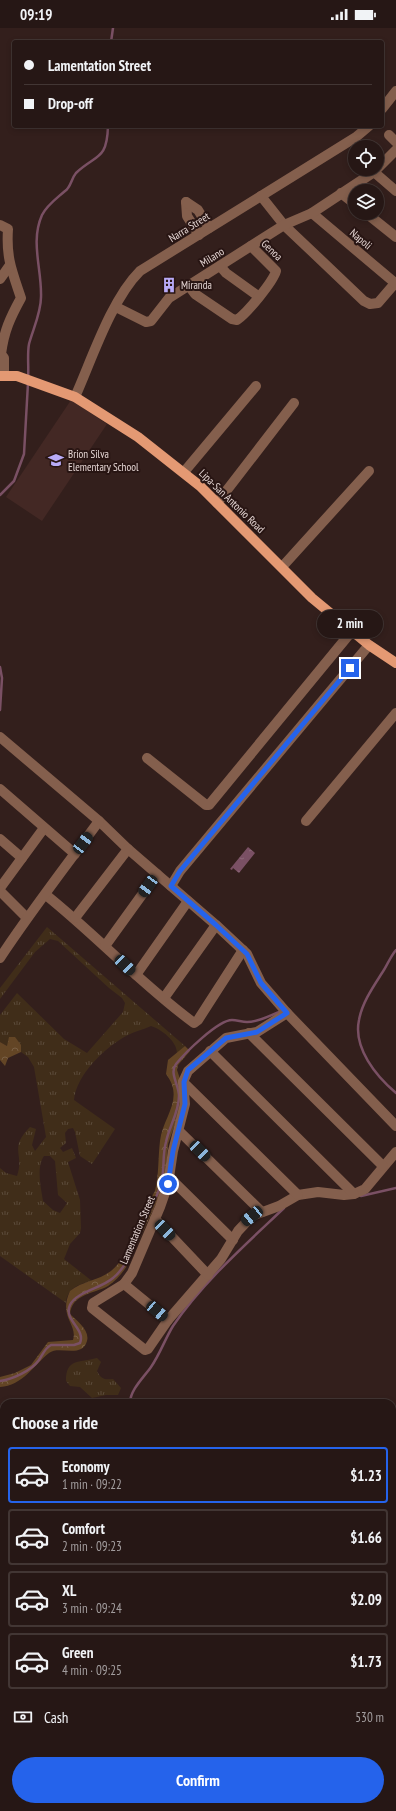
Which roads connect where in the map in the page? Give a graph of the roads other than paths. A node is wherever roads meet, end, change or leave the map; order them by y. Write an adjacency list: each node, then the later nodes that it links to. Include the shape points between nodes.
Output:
1 (396, 91): 2 (street)
2 (384, 106)
3 (367, 128): 10 (street, Narra Street, via 356,138)
4 (396, 150): 5 (street, Milano)
5 (384, 162)
6 (368, 176): 9 (street, Milano)
7 (379, 176): 8 (street)
8 (396, 191)
9 (341, 193): 11 (street); 12 (street, Milano)
10 (261, 196): 15 (street); 16 (street, Narra Street)
11 (348, 198)
12 (312, 213): 15 (street, Milano); 23 (street, Napoli)
13 (375, 220): 18 (street)
14 (0, 225): 20 (street, via 8,228 6,248)
15 (284, 226): 19 (street, Milano); 23 (street, via 370,304 378,303)
16 (209, 228): 17 (street, Narra Street); 17 (street, via 198,210 186,202 187,216)
17 (199, 235): 26 (street, Narra Street, via 140,271 128,285)
18 (396, 237)
19 (251, 246): 21 (street, Milano); 25 (street, Genoa, via 276,271 275,276)
20 (10, 265): 22 (street); 27 (street, via 21,298)
21 (220, 266): 24 (street, Milano); 25 (street, via 226,274)
22 (0, 278)
23 (396, 282)
24 (189, 286): 25 (street, via 195,294 237,320); 26 (street, Milano, via 169,298 149,322)
25 (258, 296)
26 (116, 307): 31 (street, Narra Street)
27 (4, 317): 28 (street)
28 (0, 354): 29 (street, via 4,358)
29 (2, 376): 31 (main road, Lipa-San Antonio Road, via 17,376)
30 (256, 386): 34 (street)
31 (75, 397): 34 (main road, Lipa-San Antonio Road, via 138,437)
32 (294, 403): 35 (street)
33 (368, 471): 36 (street)
34 (184, 472): 35 (main road, Lipa-San Antonio Road)
35 (217, 503): 36 (main road, Lipa-San Antonio Road)
36 (282, 567): 37 (main road, Lipa-San Antonio Road, via 312,598)
37 (352, 631): 38 (main road, Lipa-San Antonio Road); 42 (street, via 209,805)
38 (369, 645): 39 (main road, Lipa-San Antonio Road); 52 (street, via 180,871)
39 (396, 663)
40 (396, 714): 45 (street)
41 (0, 737): 44 (street)
42 (147, 758)
43 (0, 789): 46 (street)
44 (99, 821): 48 (street); 49 (street)
45 (306, 821)
46 (44, 828): 49 (street); 50 (street)
47 (0, 839): 50 (street)
48 (128, 849): 51 (street); 58 (street)
49 (74, 854): 55 (street)
50 (22, 858): 53 (street)
51 (157, 874): 52 (street); 60 (street)
52 (171, 886): 56 (street)
53 (0, 888)
54 (0, 891): 57 (street)
55 (46, 895): 57 (street); 58 (street)
56 (188, 901): 59 (street); 63 (street)
57 (27, 918): 62 (street)
58 (75, 918): 60 (street)
59 (216, 925): 61 (street); 64 (street)
60 (105, 946): 63 (street)
61 (243, 950): 64 (street, via 196,1023); 65 (street, via 261,983)
62 (0, 958)
63 (136, 975): 64 (street)
64 (164, 998)
65 (287, 1013): 66 (street, via 262,1030); 69 (street)
66 (249, 1033): 67 (street, via 226,1038); 72 (street)
67 (210, 1051): 68 (street, via 192,1066); 74 (street)
68 (184, 1082): 70 (street, Lamentation Street, via 185,1104); 75 (street)
69 (396, 1126)
70 (179, 1131): 73 (street, Lamentation Street); 76 (street)
71 (396, 1152): 72 (street)
72 (383, 1166): 74 (street, via 365,1189)
73 (169, 1177): 77 (street, Lamentation Street); 78 (street)
74 (354, 1194): 75 (street, via 318,1192)
75 (298, 1195): 76 (street)
76 (262, 1212): 78 (street, via 244,1222)
77 (155, 1219): 79 (street); 80 (street, Lamentation Street, via 132,1273)
78 (233, 1240): 79 (street)
79 (208, 1275): 81 (street)
80 (124, 1284): 81 (street); 81 (street, Lamentation Street, via 93,1303 92,1308 145,1350 150,1347)
81 (168, 1320)

